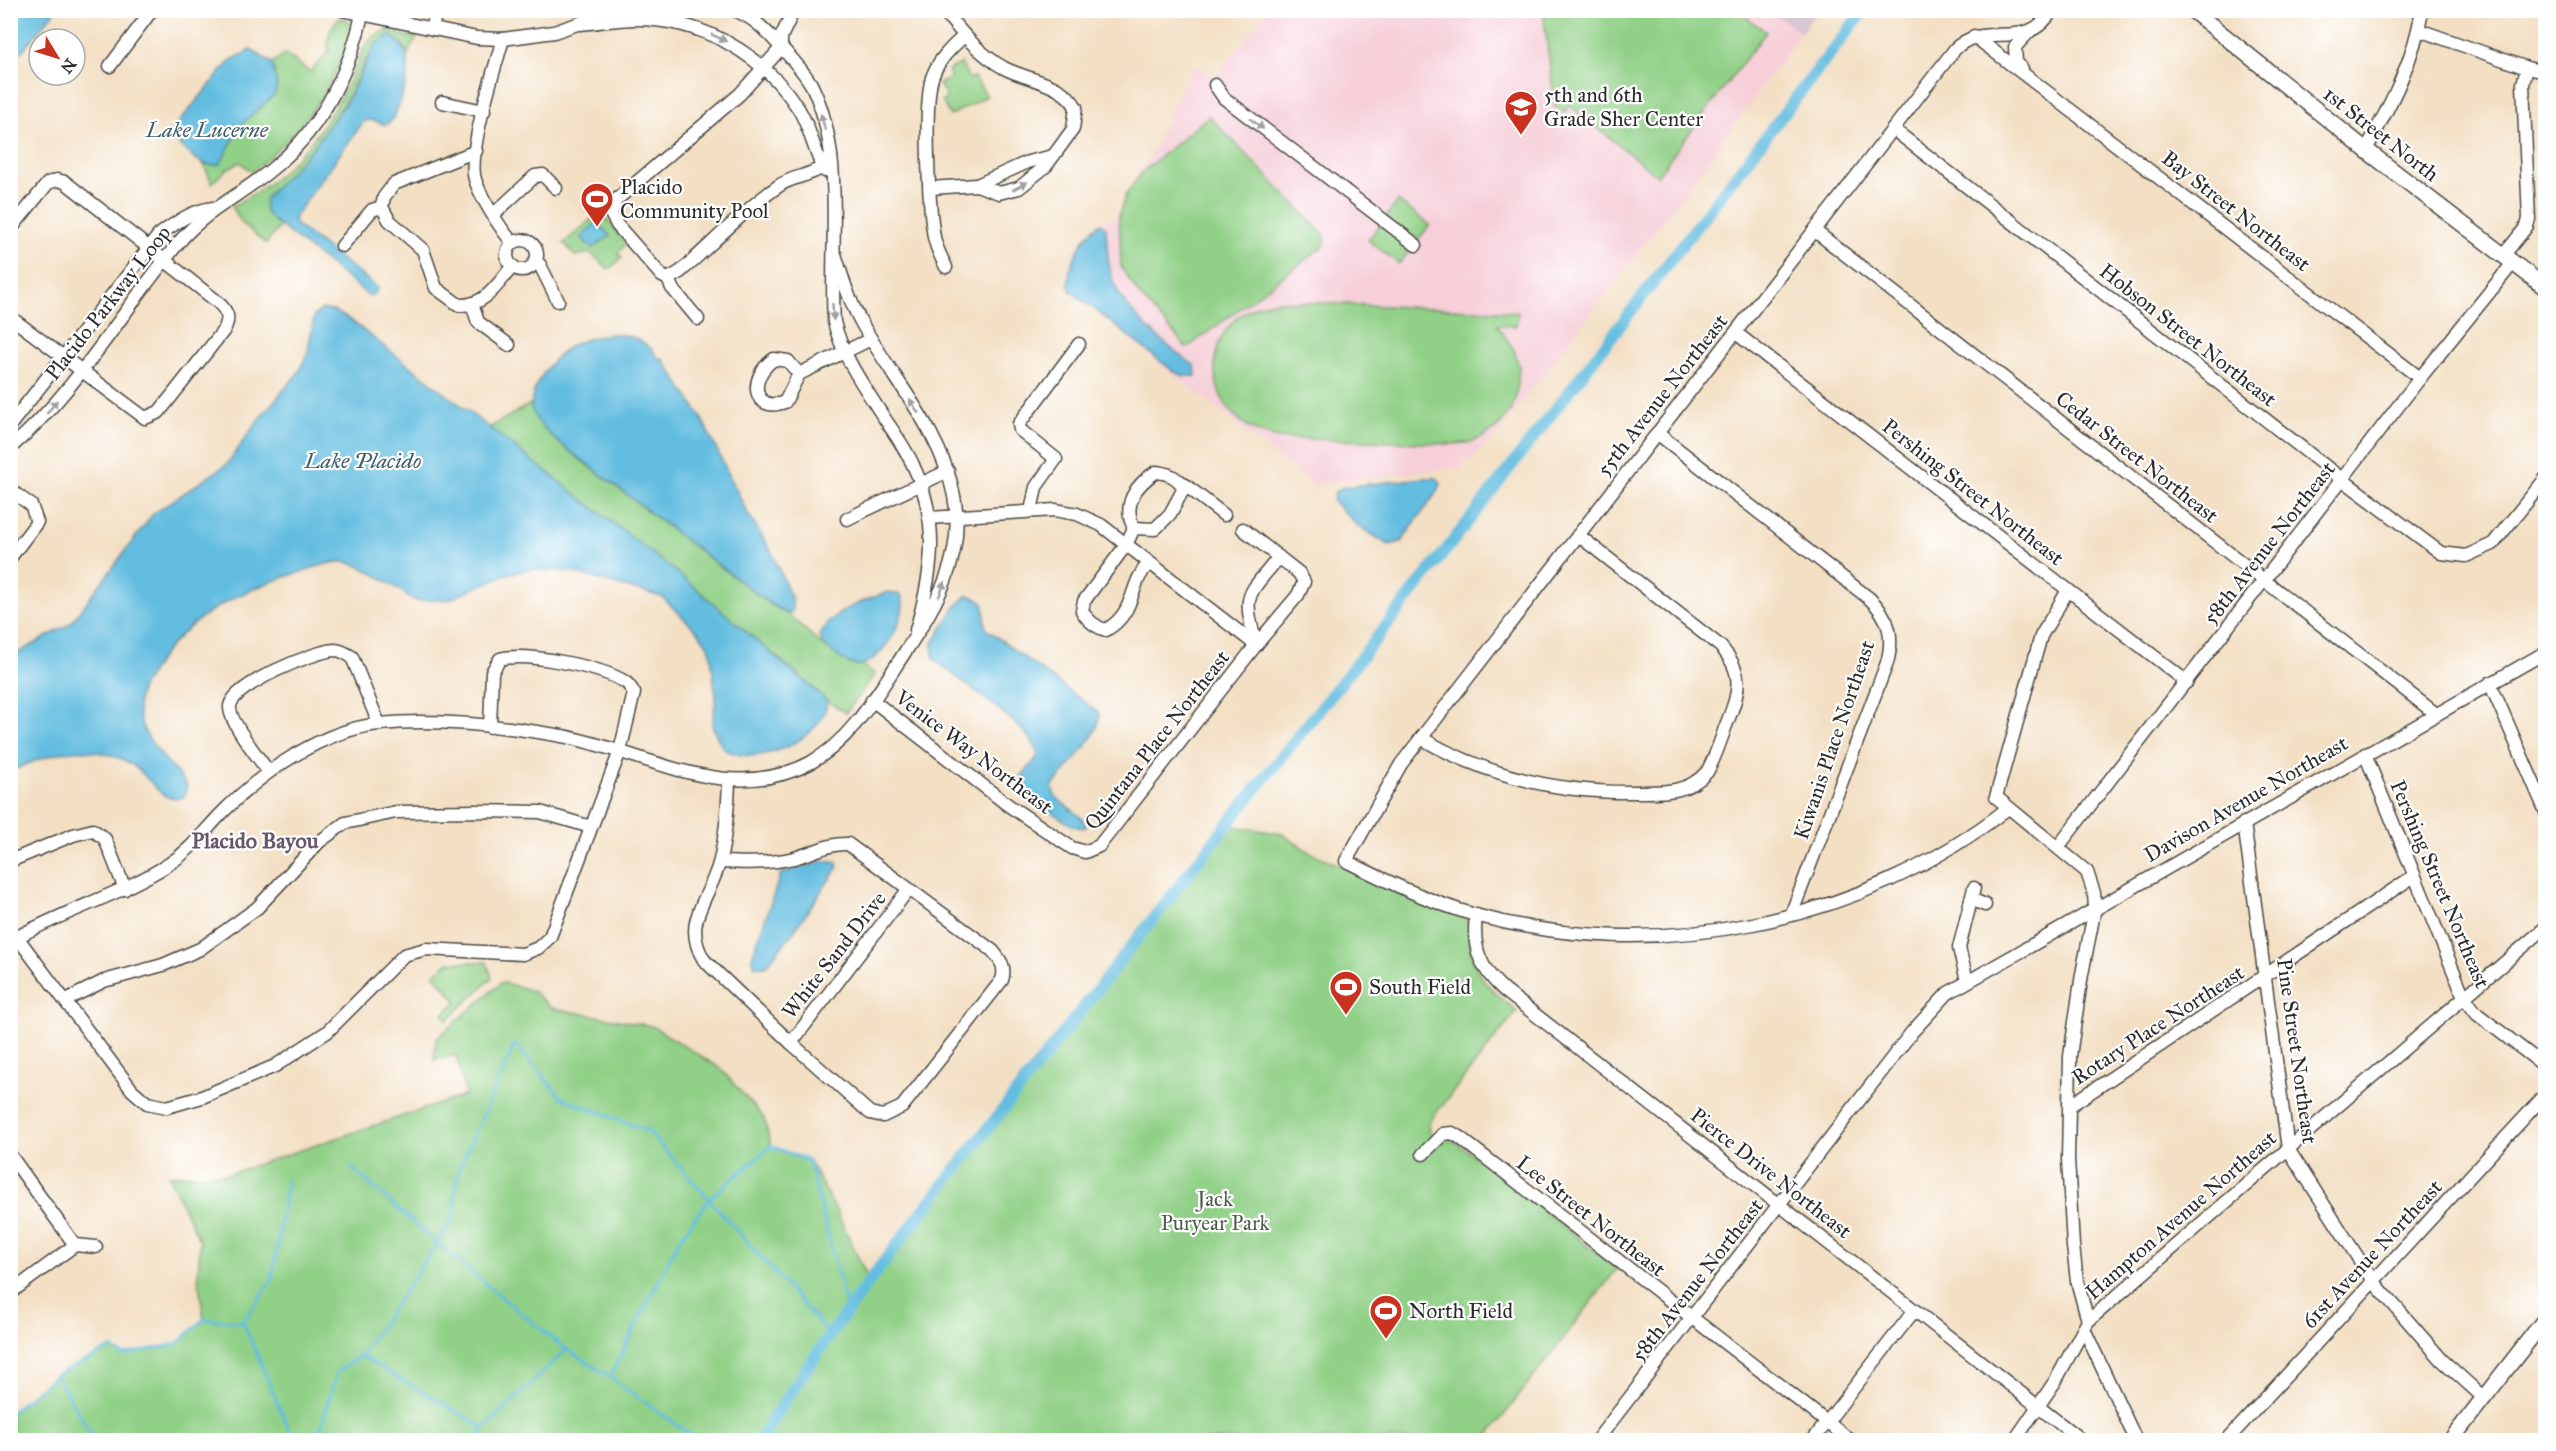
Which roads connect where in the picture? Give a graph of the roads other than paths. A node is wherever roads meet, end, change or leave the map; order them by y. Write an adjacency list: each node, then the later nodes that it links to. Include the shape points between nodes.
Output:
1 (152, 10): 20 (street)
2 (342, 10): 11 (street)
3 (436, 10): 13 (street)
4 (618, 10): 12 (street)
5 (734, 10): 19 (street)
6 (794, 10): 19 (street)
7 (943, 10): 16 (street)
8 (2052, 10): 15 (street, via 2044,22)
9 (2192, 10): 29 (street, 1st Street North)
10 (2422, 10): 14 (street)
11 (363, 14): 13 (street); 39 (street, Placido Parkway Loop, via 339,82 305,135 281,162)
12 (580, 24): 18 (street); 21 (street, one-way to 21, via 635,19 679,23 723,40)
13 (432, 29): 18 (street)
14 (2419, 30): 22 (street); 29 (street, via 2404,74)
15 (2030, 31): 17 (street, via 2008,36); 24 (street, Bay Street Northeast, via 2014,54)
16 (964, 36): 31 (street, via 1003,67 1072,99 1076,107 1073,129); 37 (street, via 940,62 929,88)
17 (1974, 36): 24 (street, Bay Street Northeast); 28 (street, 55th Avenue Northeast, via 1955,49)
18 (503, 39): 27 (street)
19 (782, 42): 21 (street); 32 (street, one-way to 19, via 812,87)
20 (110, 66)
21 (763, 67): 33 (street, via 798,108 816,143); 53 (street, via 740,94 613,204 611,214 618,225)
22 (2528, 68): 23 (street); 48 (street, 58th Avenue Northeast, via 2523,84 2527,226)
23 (2546, 72)
24 (2027, 75): 67 (street, Bay Street Northeast)
25 (1215, 85): 44 (street, one-way to 44, via 1224,98)
26 (442, 102): 27 (street)
27 (484, 111): 30 (street)
28 (1893, 129): 42 (street, 55th Avenue Northeast); 74 (street, Hobson Street Northeast)
29 (2366, 150): 48 (street, 1st Street North)
30 (476, 151): 38 (street, via 404,179 389,190); 40 (street, via 474,176)
31 (1053, 156): 35 (street, via 1028,162); 35 (street, one-way to 31, via 999,193 1019,188 1036,177)
32 (831, 157): 33 (street); 34 (street)
33 (823, 168): 34 (street); 53 (street, via 778,187)
34 (831, 180): 47 (street)
35 (977, 185): 37 (street)
36 (556, 188): 40 (street, via 543,175 535,176)
37 (930, 188): 52 (street, via 934,238)
38 (382, 207): 45 (street, via 372,210); 56 (street, via 389,219 423,250 436,288 459,305)
39 (213, 208): 46 (street, Placido Parkway Loop, via 185,217); 49 (street, Placido Parkway Loop)
40 (495, 214): 43 (street)
41 (10, 230): 46 (street, via 48,183 57,180 65,182)
42 (1815, 231): 59 (street, 55th Avenue Northeast); 89 (street, Cedar Street Northeast)
43 (513, 243): 50 (street, via 532,243 537,252); 51 (street, via 507,255)
44 (1416, 245)
45 (342, 246)
46 (148, 248): 49 (street); 64 (street, Placido Parkway Loop)
47 (835, 254): 60 (street, via 848,294); 63 (street, one-way to 63, via 834,322)
48 (2508, 259): 54 (street, 1st Street North); 67 (street, 58th Avenue Northeast)
49 (165, 261): 65 (street, Placido Parkway Loop); 65 (street, via 228,312 225,330 153,417 140,415)
50 (535, 262): 51 (street, via 522,270); 55 (street)
51 (513, 266): 56 (street, via 485,298)
52 (946, 267)
53 (668, 279): 58 (street)
54 (2544, 282)
55 (558, 301)
56 (472, 304): 62 (street, via 478,322)
57 (10, 316): 64 (street)
58 (698, 319)
59 (1736, 333): 69 (street, 55th Avenue Northeast); 90 (street, Pershing Street Northeast)
60 (872, 339): 63 (street); 71 (street, one-way to 60, via 933,436)
61 (1079, 344): 77 (street, via 1019,424 1020,430 1056,459 1036,487)
62 (509, 345)
63 (844, 352): 66 (street); 75 (street)
64 (63, 356): 65 (street); 68 (street, Placido Parkway Loop)
65 (81, 370): 70 (street, Placido Parkway Loop, one-way to 65, via 44,417)
66 (799, 374)
67 (2420, 378): 74 (street, 58th Avenue Northeast)
68 (10, 425)
69 (1657, 433): 84 (street, 55th Avenue Northeast); 119 (street, Kiwanis Place Northeast, via 1870,599 1889,625 1887,663)
70 (10, 448)
71 (948, 471): 75 (street); 79 (street)
72 (2546, 478): 74 (street, Hobson Street Northeast, via 2493,544 2466,556 2441,553)
73 (1179, 480): 78 (street); 82 (street, via 1184,488 1170,514 1155,529); 82 (street, via 1168,473 1156,472 1148,477 1127,507)
74 (2343, 480): 89 (street, 58th Avenue Northeast)
75 (920, 483): 80 (street); 81 (street)
76 (10, 490): 87 (street, via 31,506 37,522)
77 (1031, 511): 79 (street); 85 (street, via 1077,514 1101,525)
78 (1224, 514)
79 (957, 515): 80 (street); 91 (street, one-way to 79, via 942,591 951,563)
80 (929, 518): 91 (street, via 932,564)
81 (847, 519)
82 (1134, 528): 85 (street)
83 (1243, 529): 86 (street)
84 (1578, 535): 100 (street, 55th Avenue Northeast); 100 (street, via 1728,655 1738,678 1735,704 1707,772 1679,790 1590,791 1545,784 1476,764)
85 (1126, 545): 88 (street); 88 (street, via 1084,601 1082,611 1098,628 1106,630 1124,615 1134,596 1139,572)
86 (1279, 557): 92 (street, via 1247,602); 92 (street, Quintana Place Northeast, via 1304,582 1298,595)
87 (10, 558)
88 (1149, 563): 92 (street)
89 (2265, 581): 94 (street, 58th Avenue Northeast); 97 (street, Cedar Street Northeast)
90 (2068, 590): 94 (street, Pershing Street Northeast); 105 (street, via 2044,628 2027,681 1996,797)
91 (913, 640): 96 (street)
92 (1256, 645): 110 (street, Quintana Place Northeast, via 1099,846)
93 (2546, 652): 95 (street, Davison Avenue Northeast)
94 (2187, 682): 109 (street, 58th Avenue Northeast)
95 (2490, 683): 97 (street, Davison Avenue Northeast); 106 (street)
96 (872, 700): 104 (street, via 831,747 810,763 761,779); 110 (street, Venice Way Northeast, via 1008,805 1072,848)
97 (2436, 714): 102 (street, Davison Avenue Northeast)
98 (378, 724): 99 (street); 103 (street, via 346,731); 103 (street, via 352,657 335,650 287,666 236,695 230,706 232,717)
99 (490, 727): 101 (street, via 565,737); 101 (street, via 492,672 500,659 512,656 560,662 626,682 634,693)
100 (1421, 738): 118 (street, 55th Avenue Northeast, via 1390,779 1346,861 1407,890)
101 (620, 751): 104 (street, via 678,772); 108 (street)
102 (2365, 754): 107 (street, Davison Avenue Northeast); 113 (street, Pershing Street Northeast)
103 (268, 771): 114 (street, via 225,809 194,844)
104 (729, 781): 112 (street)
105 (2008, 808): 109 (street); 119 (street, via 1953,848 1886,882)
106 (2546, 812)
107 (2244, 823): 117 (street, Davison Avenue Northeast); 122 (street, Pine Street Northeast)
108 (591, 826): 125 (street, via 548,814 478,811 396,812 345,823 319,842 257,908 200,949 163,965 104,981); 125 (street, via 550,937 538,948 523,954 426,949 404,955 327,1032 275,1066 202,1097 167,1107 147,1104)
109 (2058, 848): 117 (street, via 2087,872)
110 (1085, 852)
111 (10, 861): 114 (street, via 93,830 105,839)
112 (720, 862): 115 (street, via 770,862 836,843 848,844); 126 (street, via 697,918 696,946 704,960)
113 (2414, 876): 122 (street, Rotary Place Northeast); 124 (street, Pershing Street Northeast)
114 (125, 890): 121 (street)
115 (908, 890): 126 (street, White Sand Drive); 126 (street, via 993,951 1005,971 1002,980 902,1107 883,1116 870,1113)
116 (1985, 905): 123 (street, via 1972,894 1959,948)
117 (2095, 908): 123 (street, Davison Avenue Northeast); 129 (street, via 2070,1056)
118 (1476, 915): 119 (street, via 1558,931 1631,937 1732,928); 133 (street, Pierce Drive Northeast, via 1478,958 1493,981)
119 (1791, 915)
120 (2546, 927): 124 (street, Hampton Avenue Northeast)
121 (13, 938): 125 (street)
122 (2266, 978): 129 (street, Rotary Place Northeast); 130 (street, Pine Street Northeast)
123 (1966, 981): 133 (street, 58th Avenue Northeast, via 1948,993 1912,1032)
124 (2464, 997): 127 (street, Pershing Street Northeast, via 2477,1014); 130 (street, Hampton Avenue Northeast)
125 (66, 1000)
126 (791, 1043)
127 (2546, 1067)
128 (2546, 1094): 136 (street, 61st Avenue Northeast)
129 (2071, 1106): 141 (street, via 2068,1159 2073,1246)
130 (2288, 1149): 136 (street, Pine Street Northeast); 141 (street, Hampton Avenue Northeast)
131 (1423, 1154): 140 (street, Lee Street Northeast, via 1443,1134 1459,1137)
132 (10, 1155): 134 (street)
133 (1781, 1204): 138 (street, Pierce Drive Northeast); 140 (street, 58th Avenue Northeast)
134 (75, 1245): 135 (street); 137 (street)
135 (96, 1247)
136 (2373, 1281): 142 (street, Pine Street Northeast, via 2442,1360); 151 (street, 61st Avenue Northeast)
137 (10, 1293)
138 (1914, 1311): 143 (street, Pierce Drive Northeast); 144 (street)
139 (2546, 1318): 142 (street)
140 (1692, 1319): 144 (street, Lee Street Northeast); 145 (street, 58th Avenue Northeast)
141 (2086, 1325): 143 (street, Hampton Avenue Northeast); 150 (street)
142 (2484, 1398): 152 (street)
143 (2039, 1408): 148 (street, Hampton Avenue Northeast); 149 (street, Pierce Drive Northeast)
144 (1827, 1423): 146 (street); 147 (street, Lee Street Northeast)
145 (1597, 1440)
146 (1813, 1440)
147 (1850, 1440)
148 (2014, 1440)
149 (2081, 1440)
150 (2136, 1440)
151 (2227, 1440)
152 (2451, 1440)

